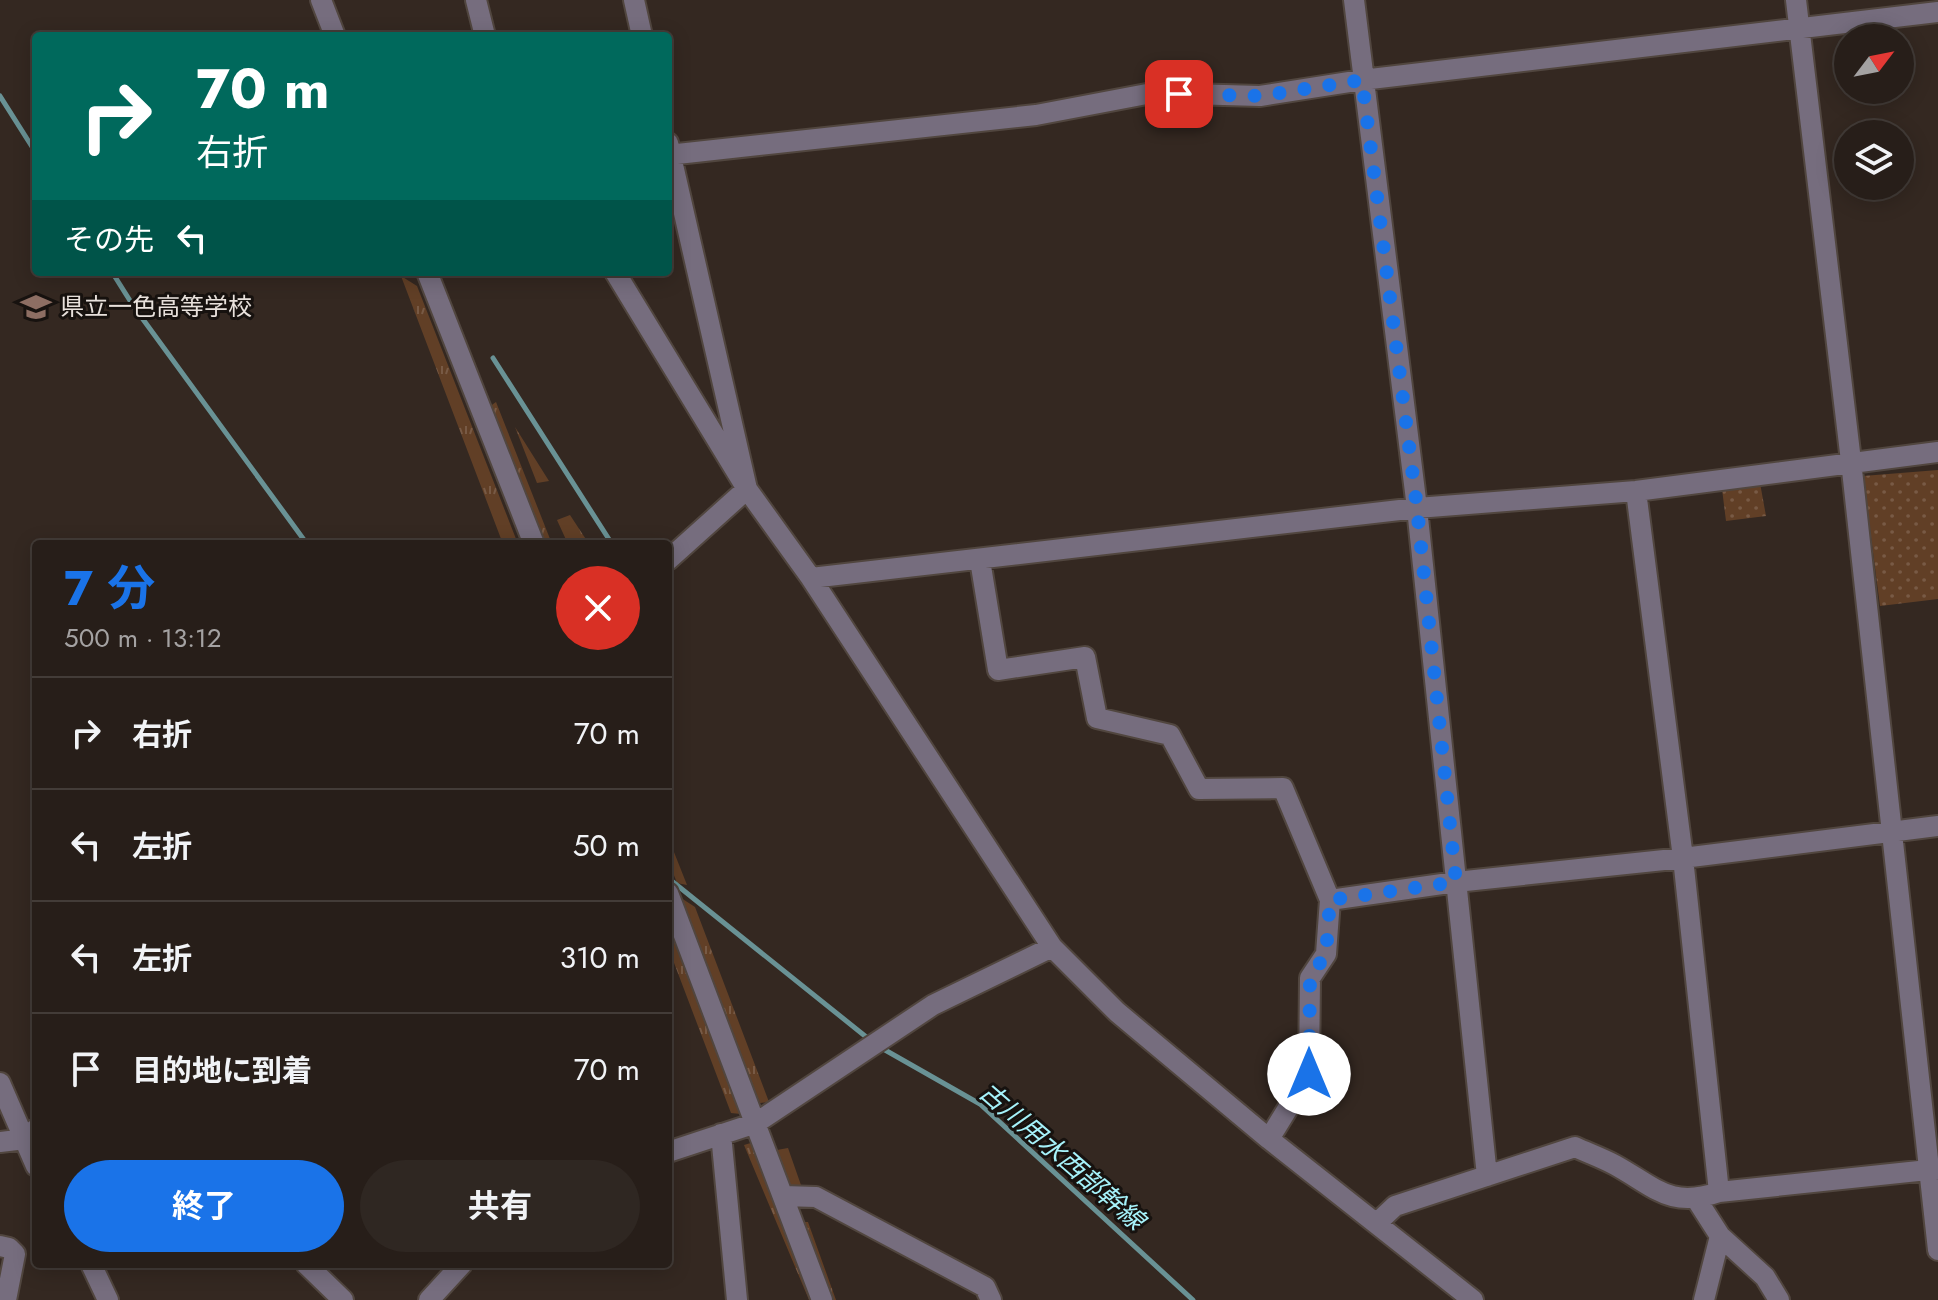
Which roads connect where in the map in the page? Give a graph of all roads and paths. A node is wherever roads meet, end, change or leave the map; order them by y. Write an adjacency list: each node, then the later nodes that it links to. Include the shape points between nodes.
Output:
1 (321, 0): 8 (street)
2 (476, 0): 9 (street)
3 (634, 0): 10 (street)
4 (1354, 0): 11 (street)
5 (1796, 0): 7 (street)
6 (1938, 12): 7 (street)
7 (1799, 29): 11 (street); 17 (street)
8 (333, 32)
9 (484, 32)
10 (641, 32)
11 (1362, 80): 12 (street, via 1260,96 1152,93 1036,115); 20 (street)
12 (672, 151)
13 (672, 164): 18 (street)
14 (429, 276): 21 (street)
15 (617, 276): 18 (street)
16 (1938, 452): 17 (street)
17 (1851, 461): 19 (street); 26 (street)
18 (747, 489): 22 (street); 24 (street)
19 (1636, 491): 20 (street); 27 (street)
20 (1417, 508): 23 (street); 28 (street)
21 (532, 540)
22 (672, 556)
23 (980, 560): 24 (street); 29 (street, via 998,670 1085,657 1097,718 1170,735 1199,789 1283,788)
24 (811, 578): 31 (street)
25 (1938, 826): 26 (street)
26 (1890, 831): 27 (street); 39 (street)
27 (1683, 858): 28 (street); 41 (street)
28 (1456, 882): 29 (street); 40 (street)
29 (1330, 900): 36 (street, via 1326,954 1310,978 1309,1074)
30 (672, 903): 33 (street)
31 (1052, 947): 33 (street, via 933,1005); 36 (street, via 1117,1012)
32 (0, 1083): 34 (street)
33 (756, 1123): 35 (street); 42 (street)
34 (31, 1134): 37 (street)
35 (721, 1134): 38 (street); 55 (street)
36 (1269, 1139): 44 (street)
37 (0, 1142)
38 (672, 1151)
39 (1933, 1170): 41 (street); 47 (street)
40 (1487, 1176): 43 (street, via 1575,1147 1670,1197); 44 (street, via 1395,1206)
41 (1719, 1192): 43 (street)
42 (783, 1196): 56 (street); 57 (street, via 816,1197 985,1287)
43 (1697, 1200): 45 (street)
44 (1377, 1223): 58 (street)
45 (1720, 1236): 59 (street); 60 (street, via 1765,1277)
46 (0, 1246): 51 (street, via 15,1254)
47 (1938, 1250)
48 (93, 1268): 52 (street)
49 (310, 1268): 53 (street)
50 (458, 1268): 54 (street)
51 (6, 1300)
52 (108, 1300)
53 (343, 1300)
54 (429, 1300)
55 (737, 1300)
56 (822, 1300)
57 (991, 1300)
58 (1473, 1300)
59 (1704, 1300)
60 (1779, 1300)

